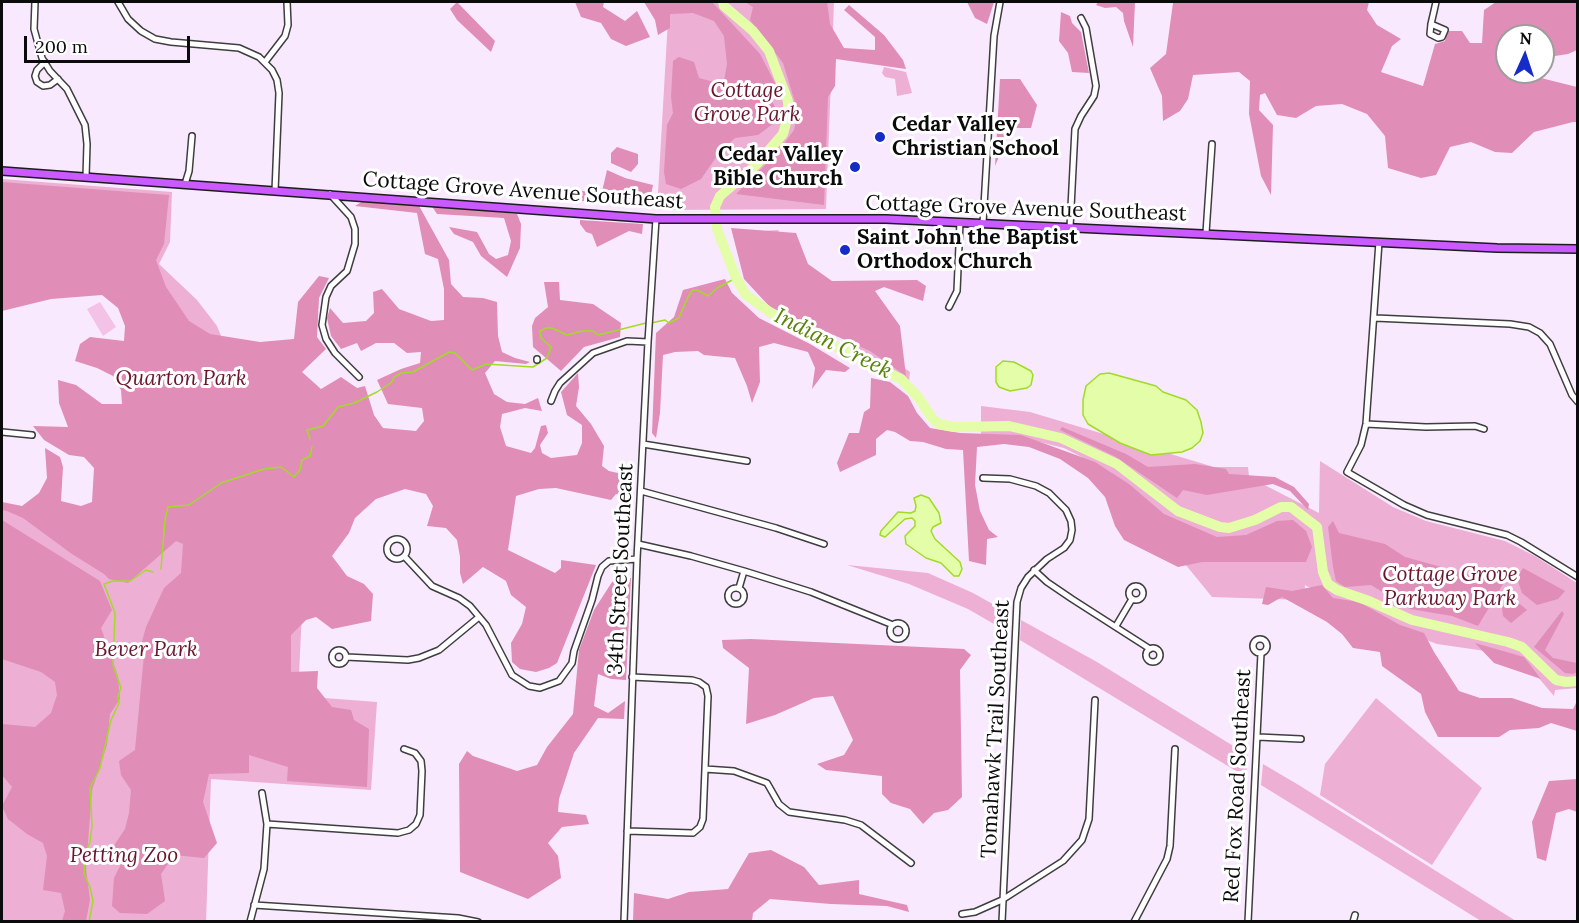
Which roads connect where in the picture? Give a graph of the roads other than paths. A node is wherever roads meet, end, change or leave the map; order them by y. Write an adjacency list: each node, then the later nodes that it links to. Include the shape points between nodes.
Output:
1 (35, 2): 8 (street, via 36,42)
2 (118, 2): 9 (street, via 128,19 155,39 239,48)
3 (287, 2): 9 (street, via 285,36)
4 (999, 2): 20 (street)
5 (1436, 2): 7 (street)
6 (1081, 18): 21 (street, via 1096,86 1075,129)
7 (1431, 24)
8 (45, 62): 10 (street); 10 (street, via 37,70 37,82 43,86)
9 (265, 62): 16 (street, via 277,80 279,93)
10 (58, 79): 14 (street, via 85,125)
11 (192, 136): 15 (street)
12 (1212, 144): 22 (street)
13 (2, 171): 14 (main road, Cottage Grove Avenue Southeast)
14 (86, 177): 15 (main road, Cottage Grove Avenue Southeast)
15 (185, 184): 16 (main road, Cottage Grove Avenue Southeast)
16 (275, 191): 17 (main road, Cottage Grove Avenue Southeast)
17 (330, 194): 18 (main road, Cottage Grove Avenue Southeast); 28 (street, via 351,217 355,244 347,271 326,297 322,325 335,353)
18 (656, 219): 19 (main road, Cottage Grove Avenue Southeast); 27 (street, 34th Street Southeast)
19 (960, 222): 20 (main road, Cottage Grove Avenue Southeast); 25 (street, via 957,291)
20 (983, 223): 21 (main road, Cottage Grove Avenue Southeast)
21 (1070, 227): 22 (main road, Cottage Grove Avenue Southeast)
22 (1206, 233): 23 (main road, Cottage Grove Avenue Southeast)
23 (1379, 242): 24 (main road, Cottage Grove Avenue Southeast); 26 (street)
24 (1578, 249)
25 (949, 307)
26 (1375, 318): 30 (street, via 1529,327 1551,344); 31 (street)
27 (648, 342): 29 (street, via 627,341 593,353 560,383); 35 (street, 34th Street Southeast)
28 (359, 377)
29 (551, 401)
30 (1578, 402)
31 (1366, 424): 32 (street); 45 (street, via 1347,472 1427,515 1507,535)
32 (1484, 429)
33 (2, 432): 34 (street)
34 (32, 435)
35 (643, 444): 36 (street); 38 (street, 34th Street Southeast)
36 (747, 461)
37 (983, 478): 43 (street, Tomahawk Trail Southeast, via 1010,479 1036,486 1066,510 1071,521 1070,540)
38 (641, 491): 39 (street, 34th Street Southeast); 40 (street)
39 (638, 544): 42 (street, 34th Street Southeast); 44 (street)
40 (824, 544)
41 (404, 556): 48 (street, via 432,586 459,598)
42 (637, 559): 48 (street, via 609,561 603,567 572,663 559,681 550,685 529,686 512,675); 54 (street, 34th Street Southeast)
43 (1034, 570): 50 (street); 65 (street, Tomahawk Trail Southeast, via 1022,588 1015,616)
44 (744, 571): 46 (street); 49 (street, via 811,592)
45 (1578, 577)
46 (739, 588)
47 (1132, 599): 50 (street)
48 (479, 617): 53 (street, via 439,650 419,658)
49 (893, 625)
50 (1116, 626): 51 (street)
51 (1150, 649)
52 (1261, 653): 56 (street, Red Fox Road Southeast)
53 (346, 657)
54 (633, 677): 60 (street, via 692,680 706,687); 63 (street, 34th Street Southeast)
55 (1095, 700): 65 (street, via 1089,819 1082,840 1063,861)
56 (1258, 737): 57 (street); 73 (street, Red Fox Road Southeast)
57 (1301, 739)
58 (404, 749): 62 (street, via 415,753 423,771 420,815 409,830 398,833)
59 (1175, 749): 72 (street, via 1167,859)
60 (705, 769): 63 (street, via 703,819 693,833); 64 (street, via 734,771 767,783 779,804 789,812 861,825)
61 (262, 793): 62 (street)
62 (267, 824): 66 (street, via 264,869)
63 (627, 831): 70 (street, 34th Street Southeast)
64 (911, 862)
65 (1002, 900): 67 (street); 71 (street, Tomahawk Trail Southeast)
66 (254, 905): 68 (street); 69 (street)
67 (962, 914)
68 (250, 921)
69 (478, 921)
70 (624, 921)
71 (1002, 921)
72 (1134, 921)
73 (1248, 921)

